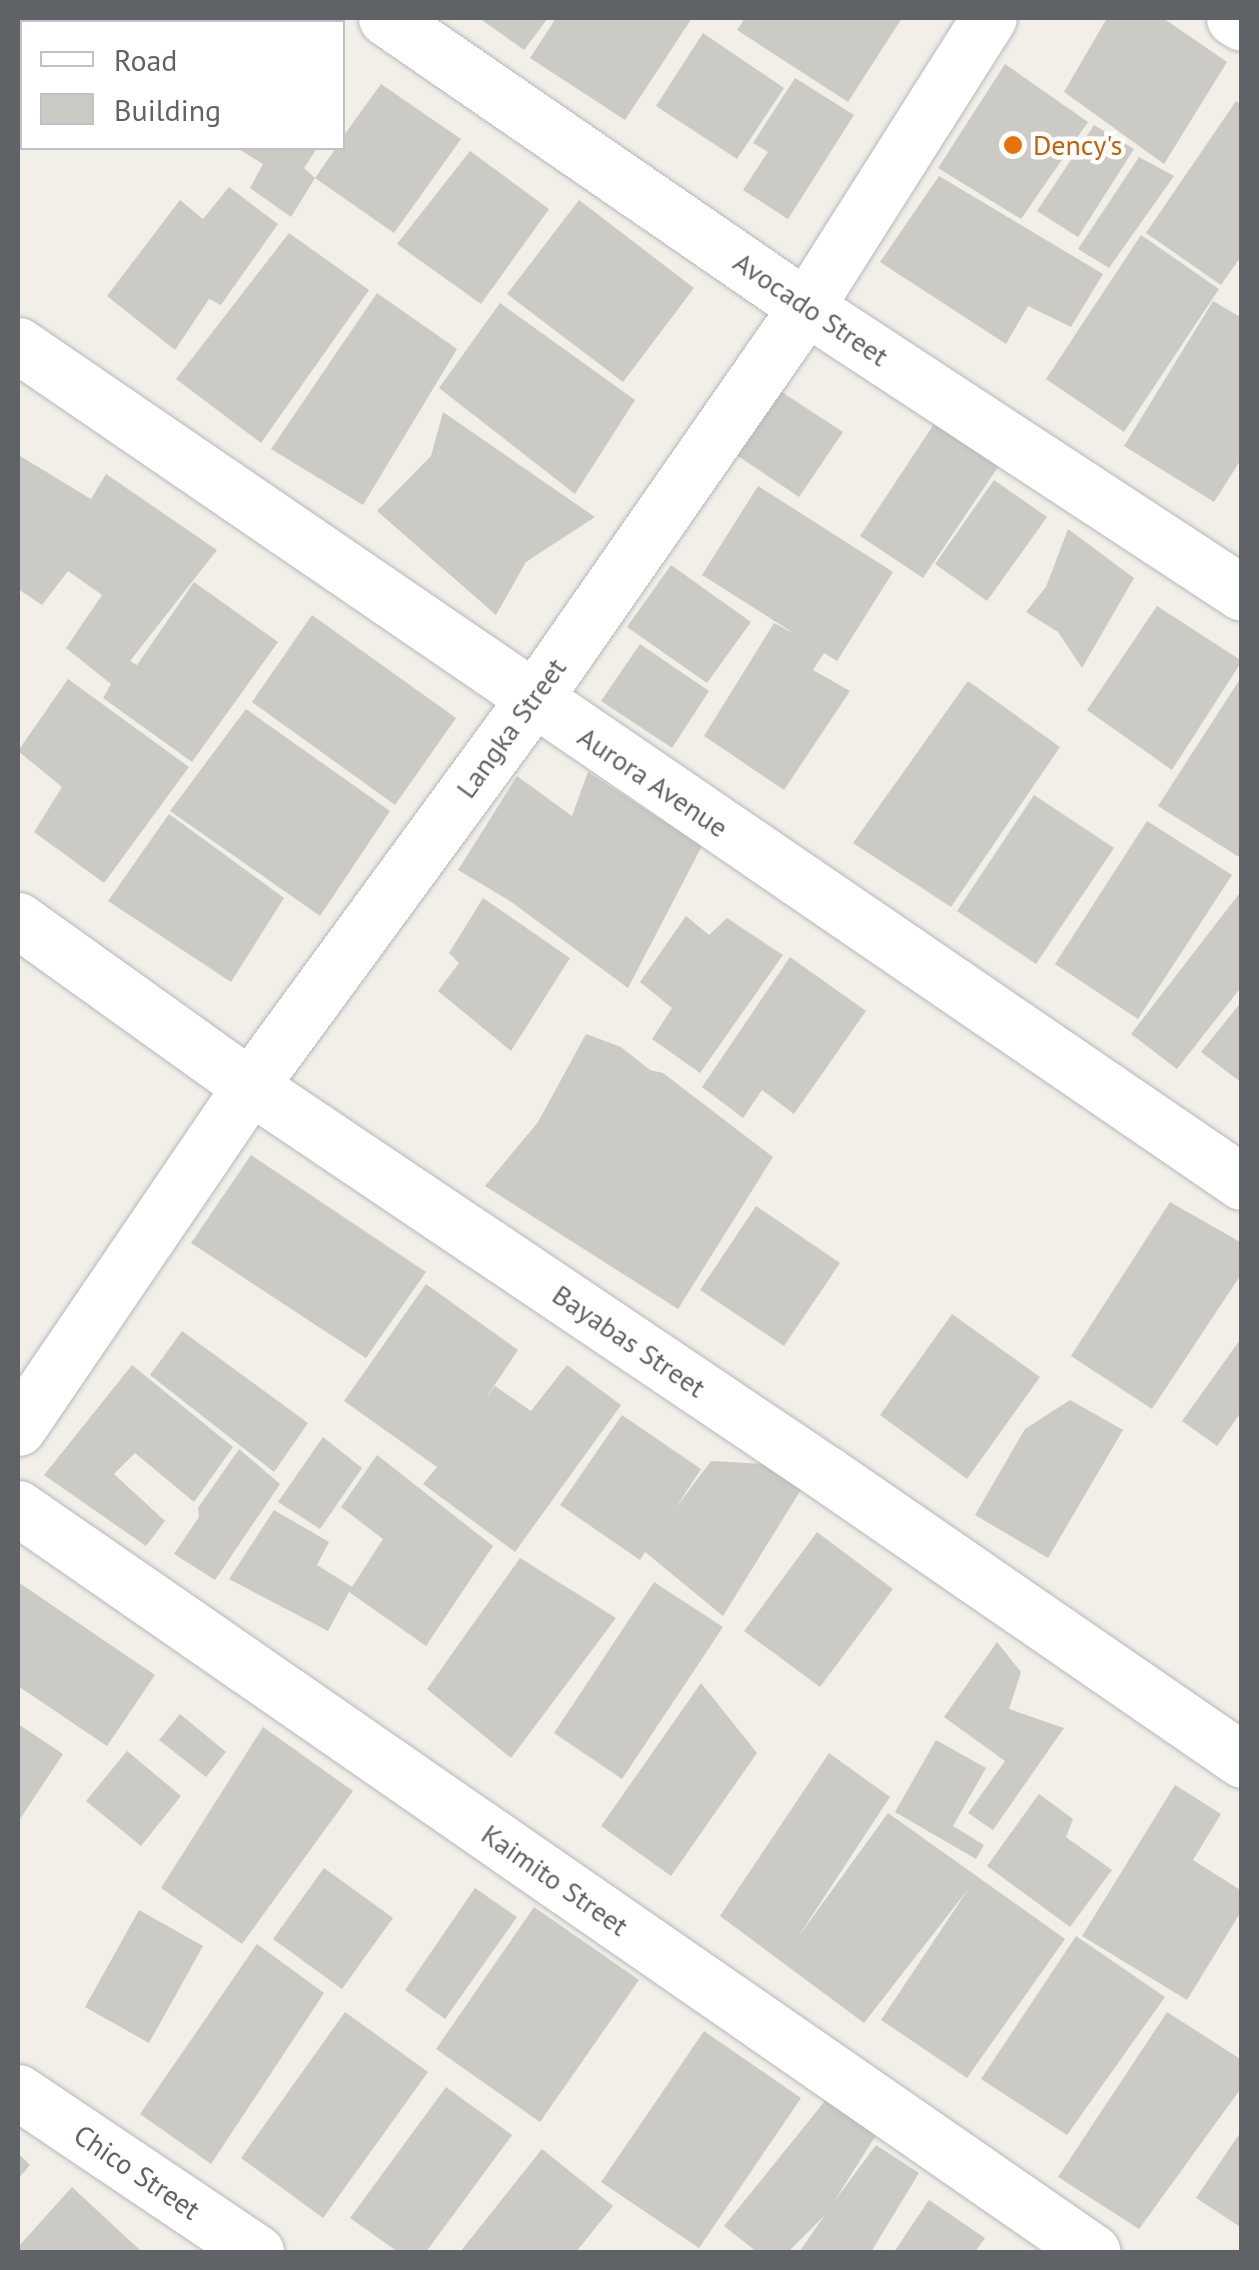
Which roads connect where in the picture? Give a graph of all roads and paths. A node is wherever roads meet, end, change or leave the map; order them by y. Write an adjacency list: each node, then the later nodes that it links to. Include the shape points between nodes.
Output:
1 (386, 18): 5 (street, Avocado Street)
2 (989, 18): 5 (street, Langka Street)
3 (1234, 18): 4 (street)
4 (1242, 23)
5 (806, 307): 7 (street, Avocado Street); 8 (street, Langka Street)
6 (18, 345): 8 (street, Aurora Avenue)
7 (1242, 593)
8 (532, 700): 10 (street, Langka Street); 11 (street, Aurora Avenue)
9 (18, 920): 10 (street, Bayabas Street)
10 (250, 1086): 12 (street, Langka Street); 14 (street, Bayabas Street)
11 (1242, 1182)
12 (18, 1428)
13 (18, 1508): 17 (street, Kaimito Street)
14 (1242, 1760)
15 (18, 2092): 16 (street, Chico Street)
16 (256, 2252)
17 (1094, 2252)

